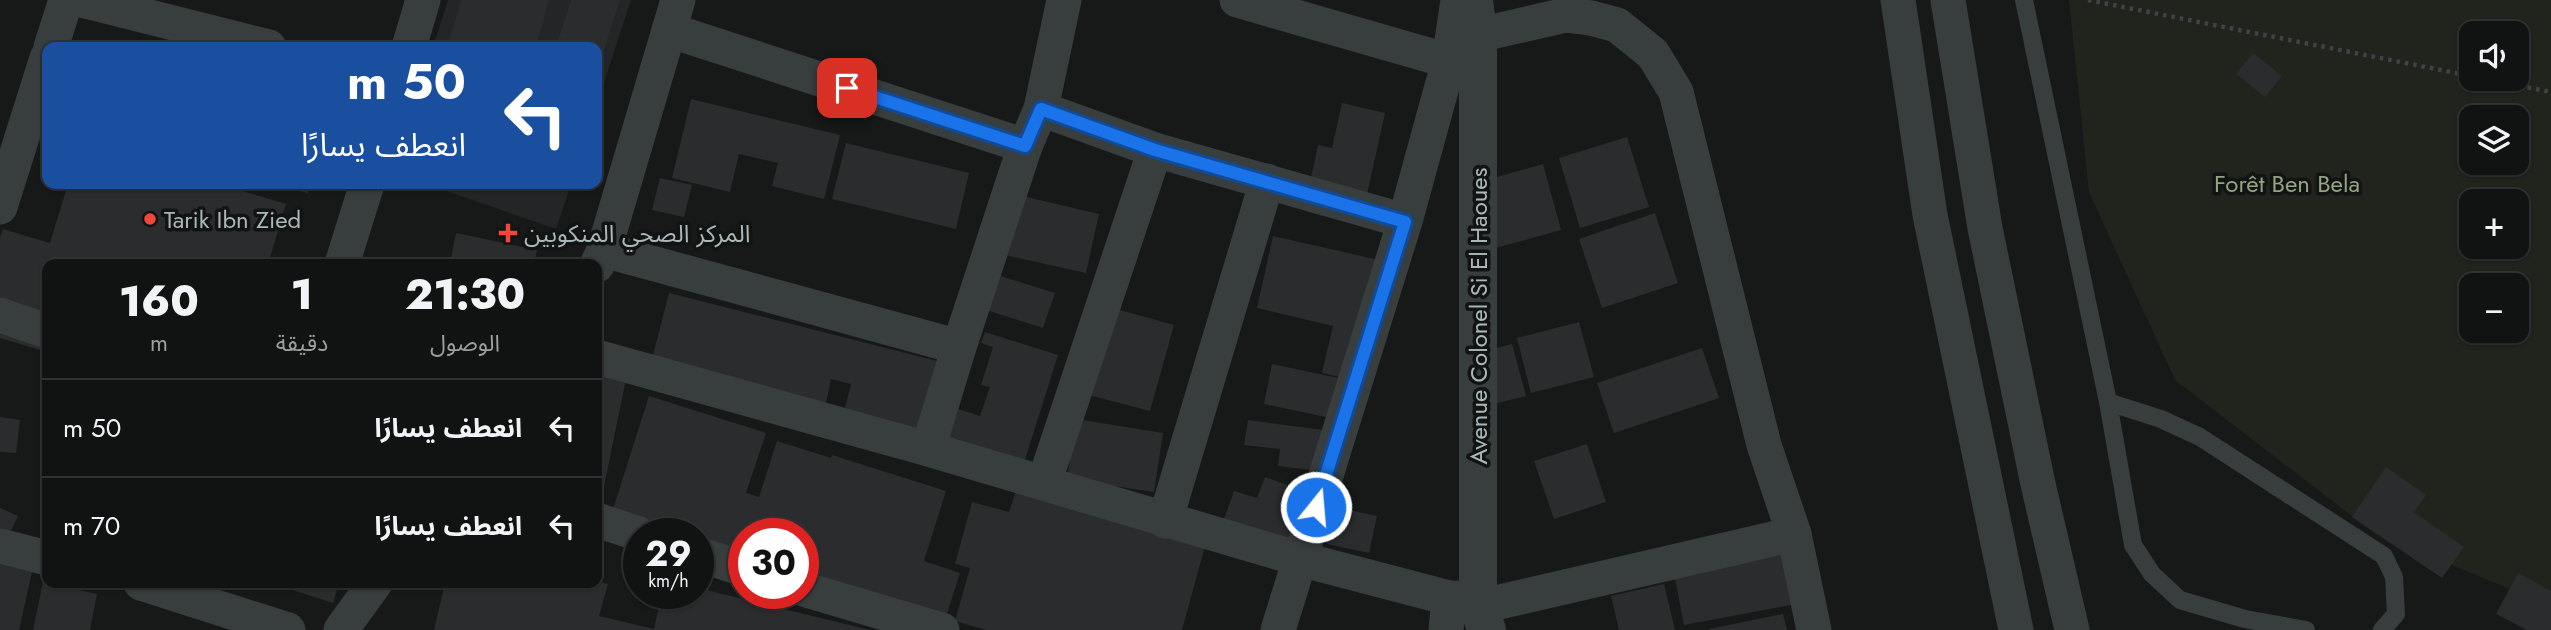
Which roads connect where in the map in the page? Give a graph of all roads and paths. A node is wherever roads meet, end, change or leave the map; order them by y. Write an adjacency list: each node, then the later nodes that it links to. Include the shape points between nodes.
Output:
1 (66, 0): 13 (street)
2 (82, 0): 14 (street)
3 (423, 0): 15 (street)
4 (1064, 0): 21 (street)
5 (1237, 0): 16 (street)
6 (1458, 0): 16 (street)
7 (1898, 0): 53 (street, via 1930,215)
8 (1948, 0): 54 (street, via 1985,228)
9 (2024, 0): 34 (lane)
10 (2088, 0): 18 (path)
11 (673, 15): 22 (street); 28 (street)
12 (1476, 18): 40 (street, via 1591,18 1617,25 1653,54 1676,92 1764,445); 47 (street, Avenue Colonel Si El Haoues)
13 (53, 42)
14 (249, 42)
15 (410, 42)
16 (1449, 61): 27 (street)
17 (42, 74): 26 (street)
18 (2459, 74)
19 (2529, 88): 20 (path)
20 (2551, 92)
21 (1041, 109): 22 (street); 23 (street)
22 (1025, 146): 32 (street)
23 (1155, 150): 24 (street); 36 (street)
24 (1267, 181): 27 (street); 37 (street)
25 (365, 189): 29 (street)
26 (0, 207)
27 (1405, 222): 43 (street)
28 (601, 258): 32 (street)
29 (344, 259)
30 (0, 315): 31 (street)
31 (42, 329)
32 (959, 347): 35 (street)
33 (602, 358): 35 (street)
34 (2108, 402): 55 (lane, via 2133,545 2152,574 2180,600); 56 (lane, via 2200,437 2384,555 2394,577 2396,614)
35 (928, 449): 36 (street)
36 (1044, 483): 37 (street)
37 (1165, 521): 43 (street)
38 (602, 522): 39 (street)
39 (623, 529)
40 (1794, 534): 47 (street); 52 (street)
41 (0, 546): 42 (street)
42 (42, 557)
43 (1300, 559): 47 (street); 51 (street)
44 (157, 588): 48 (street)
45 (371, 588): 49 (street)
46 (819, 594): 50 (street)
47 (1468, 613)
48 (288, 630)
49 (341, 630)
50 (942, 630)
51 (1278, 630)
52 (1814, 630)
53 (2016, 630)
54 (2072, 630)
55 (2306, 630)
56 (2382, 630)

